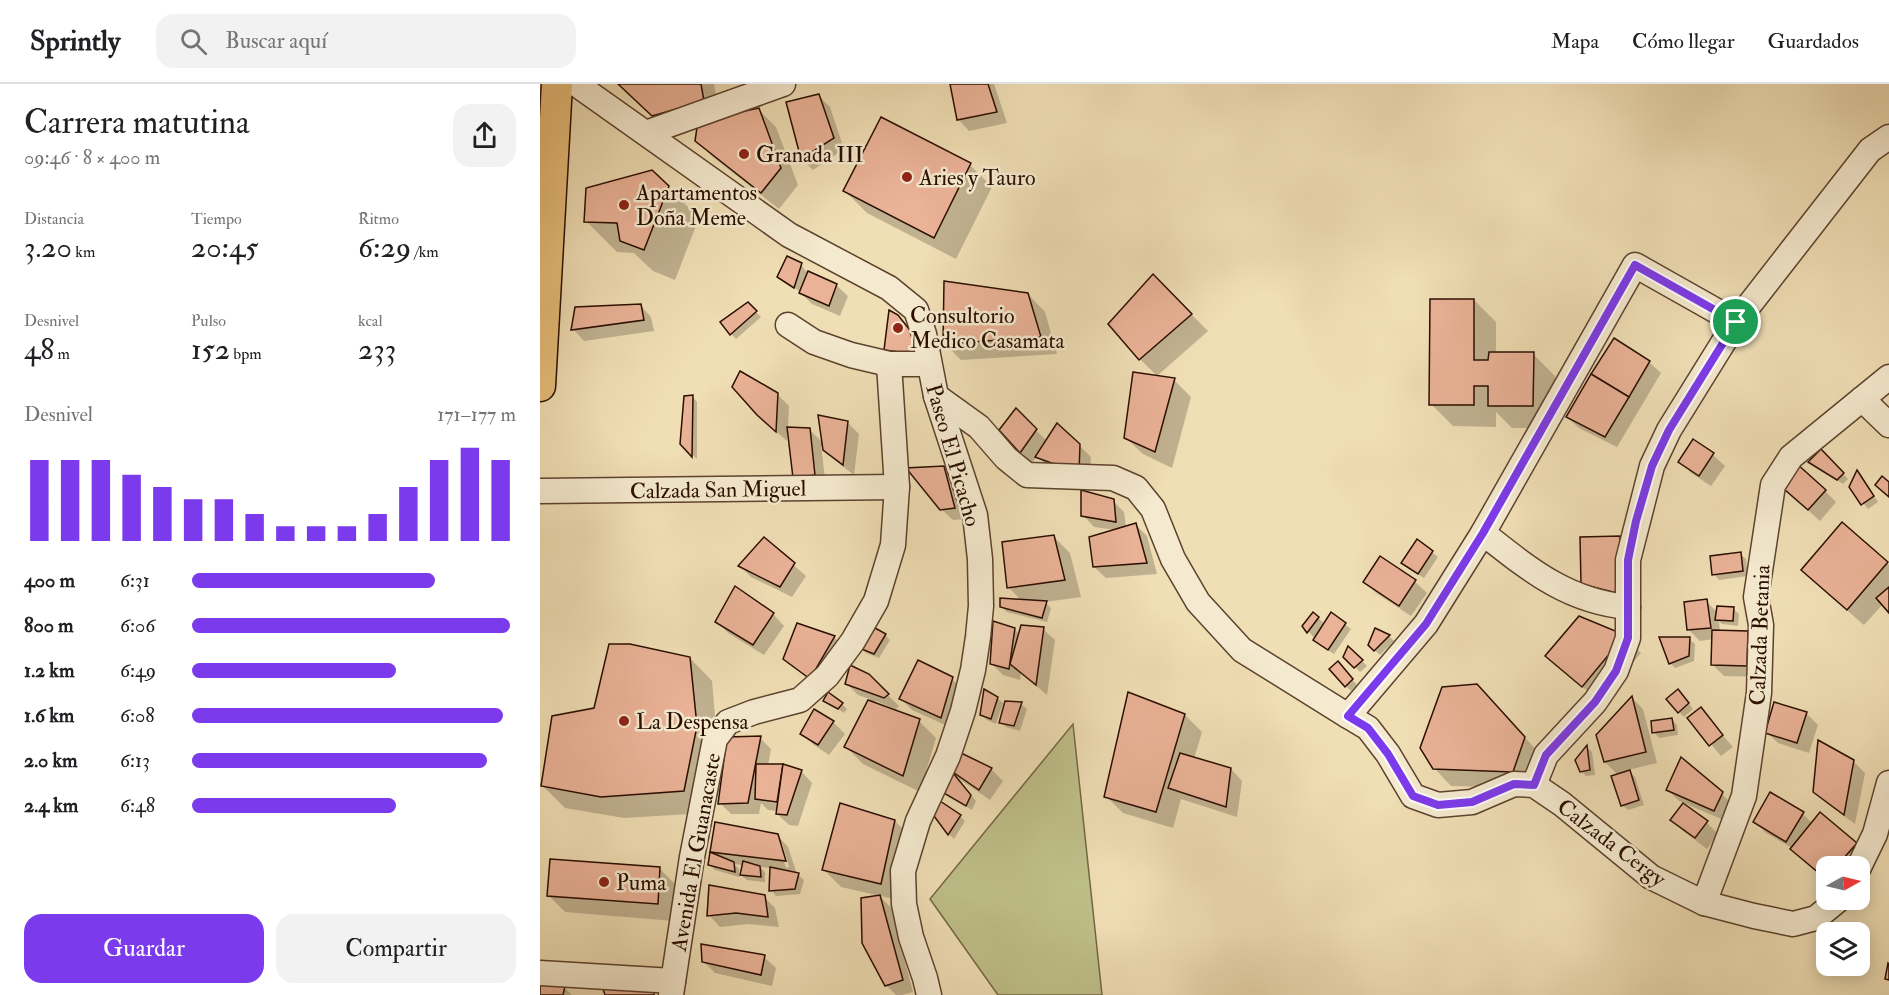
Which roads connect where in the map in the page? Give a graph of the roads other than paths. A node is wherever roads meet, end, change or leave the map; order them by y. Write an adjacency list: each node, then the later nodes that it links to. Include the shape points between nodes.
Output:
1 (557, 84): 6 (main road)
2 (576, 84): 4 (street, Paseo El Picacho)
3 (783, 84): 4 (street)
4 (646, 133): 10 (street, Paseo El Picacho, via 789,235 889,288 916,310)
5 (1889, 137): 7 (street, via 1870,150)
6 (543, 256): 12 (main road)
7 (1736, 322): 18 (street, via 1635,265); 19 (street, via 1669,430 1652,466 1628,560)
8 (788, 325): 9 (street, via 814,342)
9 (889, 364): 10 (street); 16 (street, Avenida El Guanacaste)
10 (929, 364): 13 (street, Paseo El Picacho)
11 (1889, 377): 14 (street, Calzada Betania)
12 (540, 386)
13 (936, 396): 20 (street, Calzada Cergy, via 979,427 1027,475 1113,478 1136,488 1153,508 1173,560 1198,602 1242,650); 28 (street, Paseo El Picacho, via 975,515 981,606 963,711 948,756 918,821 903,871 910,937 926,978)
14 (1862, 399): 15 (street); 24 (street, Calzada Betania, via 1791,457 1773,485 1756,597 1761,626 1759,693 1744,796)
15 (1889, 425)
16 (897, 487): 17 (street, Calzada San Miguel); 27 (street, Avenida El Guanacaste, via 893,545 876,601 853,641 827,676 800,700 728,722 715,740)
17 (540, 491)
18 (1483, 533): 19 (street, via 1549,582 1589,600); 20 (street, via 1426,624)
19 (1628, 607): 22 (street, via 1628,638 1616,671 1595,702 1546,755)
20 (1348, 716): 22 (street, Calzada Cergy, via 1368,728 1413,796 1438,805 1472,802 1514,784)
21 (1889, 783): 23 (street, via 1875,834)
22 (1534, 785): 24 (street, Calzada Cergy, via 1651,877)
23 (1864, 856)
24 (1704, 903): 25 (street, Calzada Cergy, via 1793,924 1816,918)
25 (1826, 910)
26 (540, 973): 27 (street)
27 (672, 988)
28 (928, 995)

